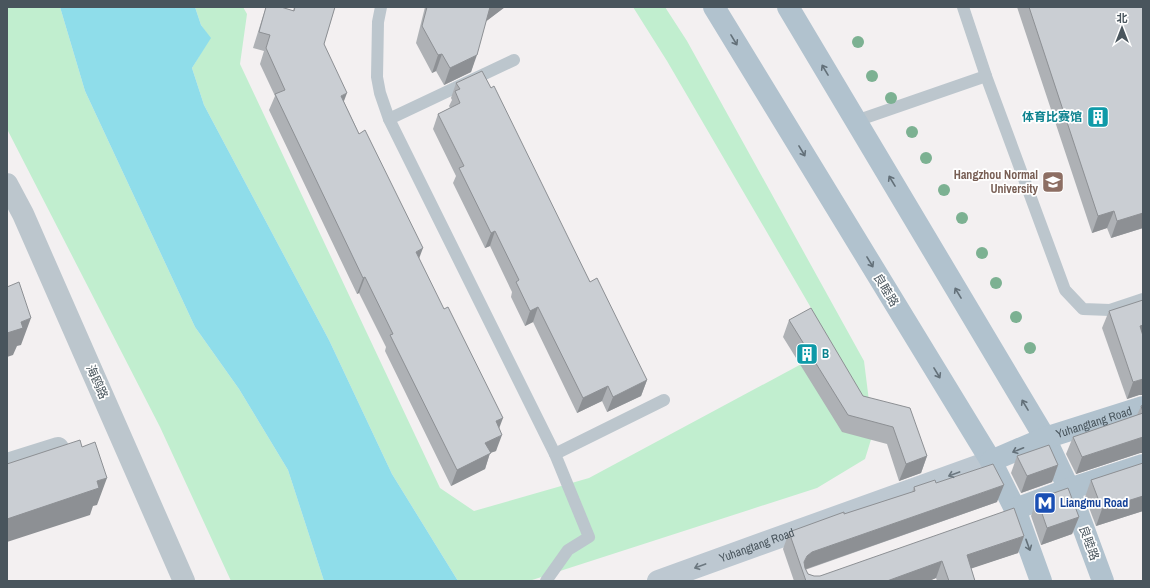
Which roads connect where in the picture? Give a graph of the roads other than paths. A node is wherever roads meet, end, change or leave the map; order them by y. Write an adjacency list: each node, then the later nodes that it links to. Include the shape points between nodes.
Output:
1 (381, 7): 7 (lane, via 378,22 377,77)
2 (714, 7): 16 (main road, 良睦路, one-way to 16)
3 (788, 7): 8 (main road, 良睦路, one-way to 3)
4 (963, 7): 6 (lane)
5 (514, 60): 7 (lane)
6 (986, 76): 8 (lane); 10 (lane, via 1065,290 1084,309 1110,310)
7 (389, 119): 15 (lane)
8 (856, 121): 13 (main road, 良睦路, one-way to 8)
9 (7, 184): 22 (street, 海鸥路, via 23,214)
10 (1143, 299)
11 (664, 400): 15 (lane)
12 (1143, 407): 13 (main road, Yuhangtang Road)
13 (1045, 438): 16 (main road, Yuhangtang Road, one-way to 16); 19 (main road, 良睦路)
14 (58, 448): 17 (street)
15 (555, 454): 23 (lane, via 589,537 568,550)
16 (991, 461): 20 (main road, 良睦路); 24 (main road, Yuhangtang Road, one-way to 24)
17 (7, 464)
18 (1143, 465): 19 (main road)
19 (1069, 489): 20 (main road); 26 (main road, 良睦路)
20 (1015, 509): 21 (main road); 25 (main road, 良睦路, one-way to 25)
21 (993, 517)
22 (184, 581)
23 (546, 581)
24 (658, 581)
25 (1041, 581)
26 (1103, 581)

